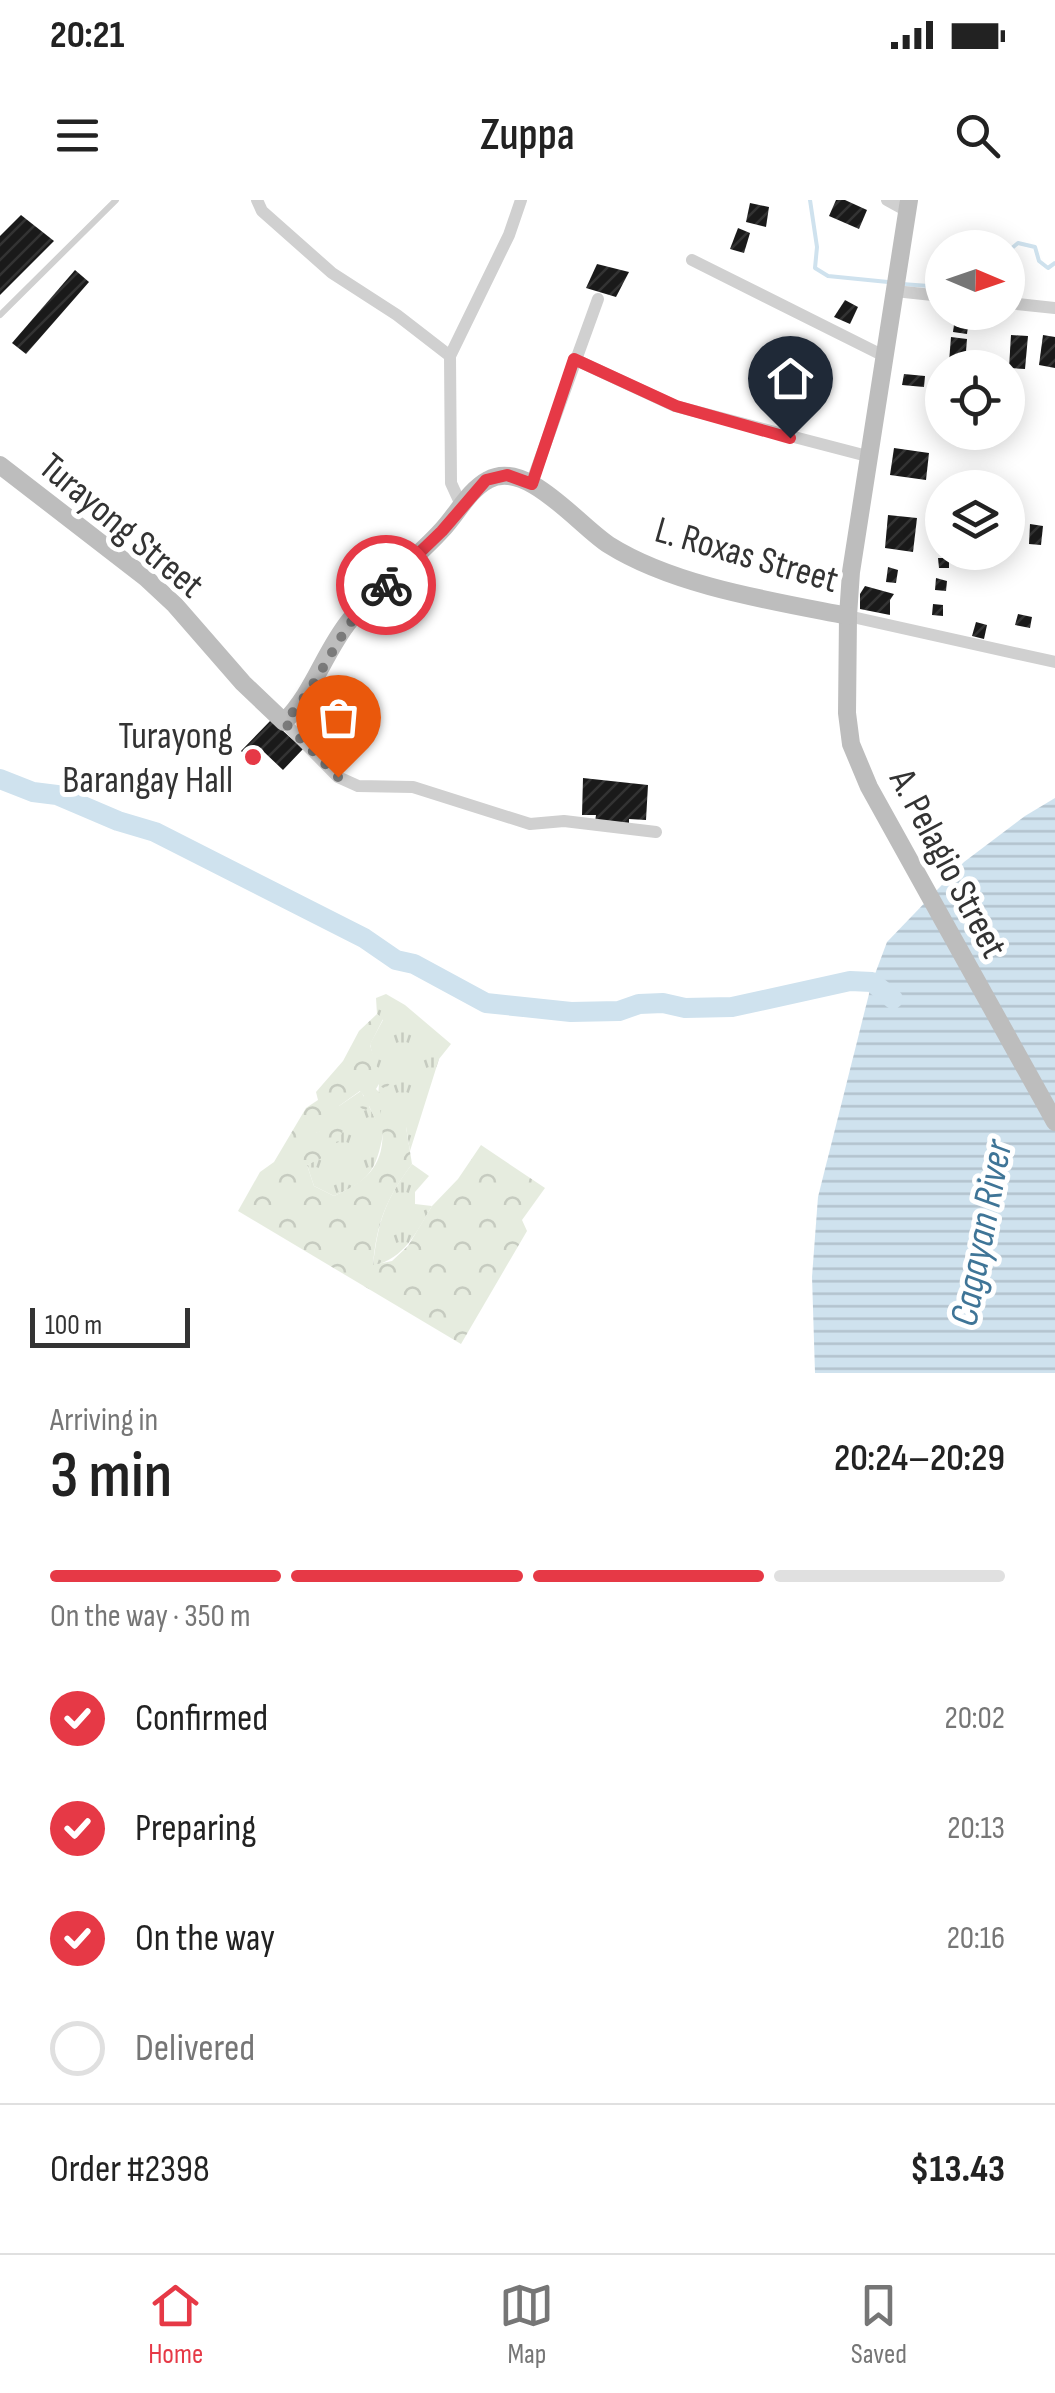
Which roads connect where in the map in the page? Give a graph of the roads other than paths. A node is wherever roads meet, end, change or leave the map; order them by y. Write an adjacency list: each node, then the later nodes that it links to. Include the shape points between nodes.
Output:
1 (116, 200): 12 (lane)
2 (257, 200): 13 (street, via 332,274)
3 (521, 200): 13 (street)
4 (886, 200): 5 (street)
5 (908, 206): 7 (street, A. Pelagio Street)
6 (692, 260): 14 (street)
7 (896, 285): 8 (street); 14 (street, A. Pelagio Street)
8 (925, 292)
9 (598, 299): 15 (street)
10 (1025, 305): 11 (street)
11 (1055, 308)
12 (0, 315)
13 (450, 356): 19 (street, via 452,482)
14 (886, 357): 16 (street, A. Pelagio Street)
15 (574, 359): 16 (street, via 676,406); 18 (street)
16 (871, 456): 20 (street, A. Pelagio Street)
17 (0, 465): 22 (street, Turayong Street, via 146,578)
18 (532, 484): 19 (street, via 496,476); 20 (street, L. Roxas Street, via 609,545 652,565)
19 (462, 507): 22 (street, via 350,620)
20 (848, 616): 21 (street); 24 (street, A. Pelagio Street, via 847,713 869,787)
21 (1055, 662)
22 (284, 722): 23 (street, via 338,777 358,786 413,787 520,822)
23 (656, 832)
24 (1055, 1122)

